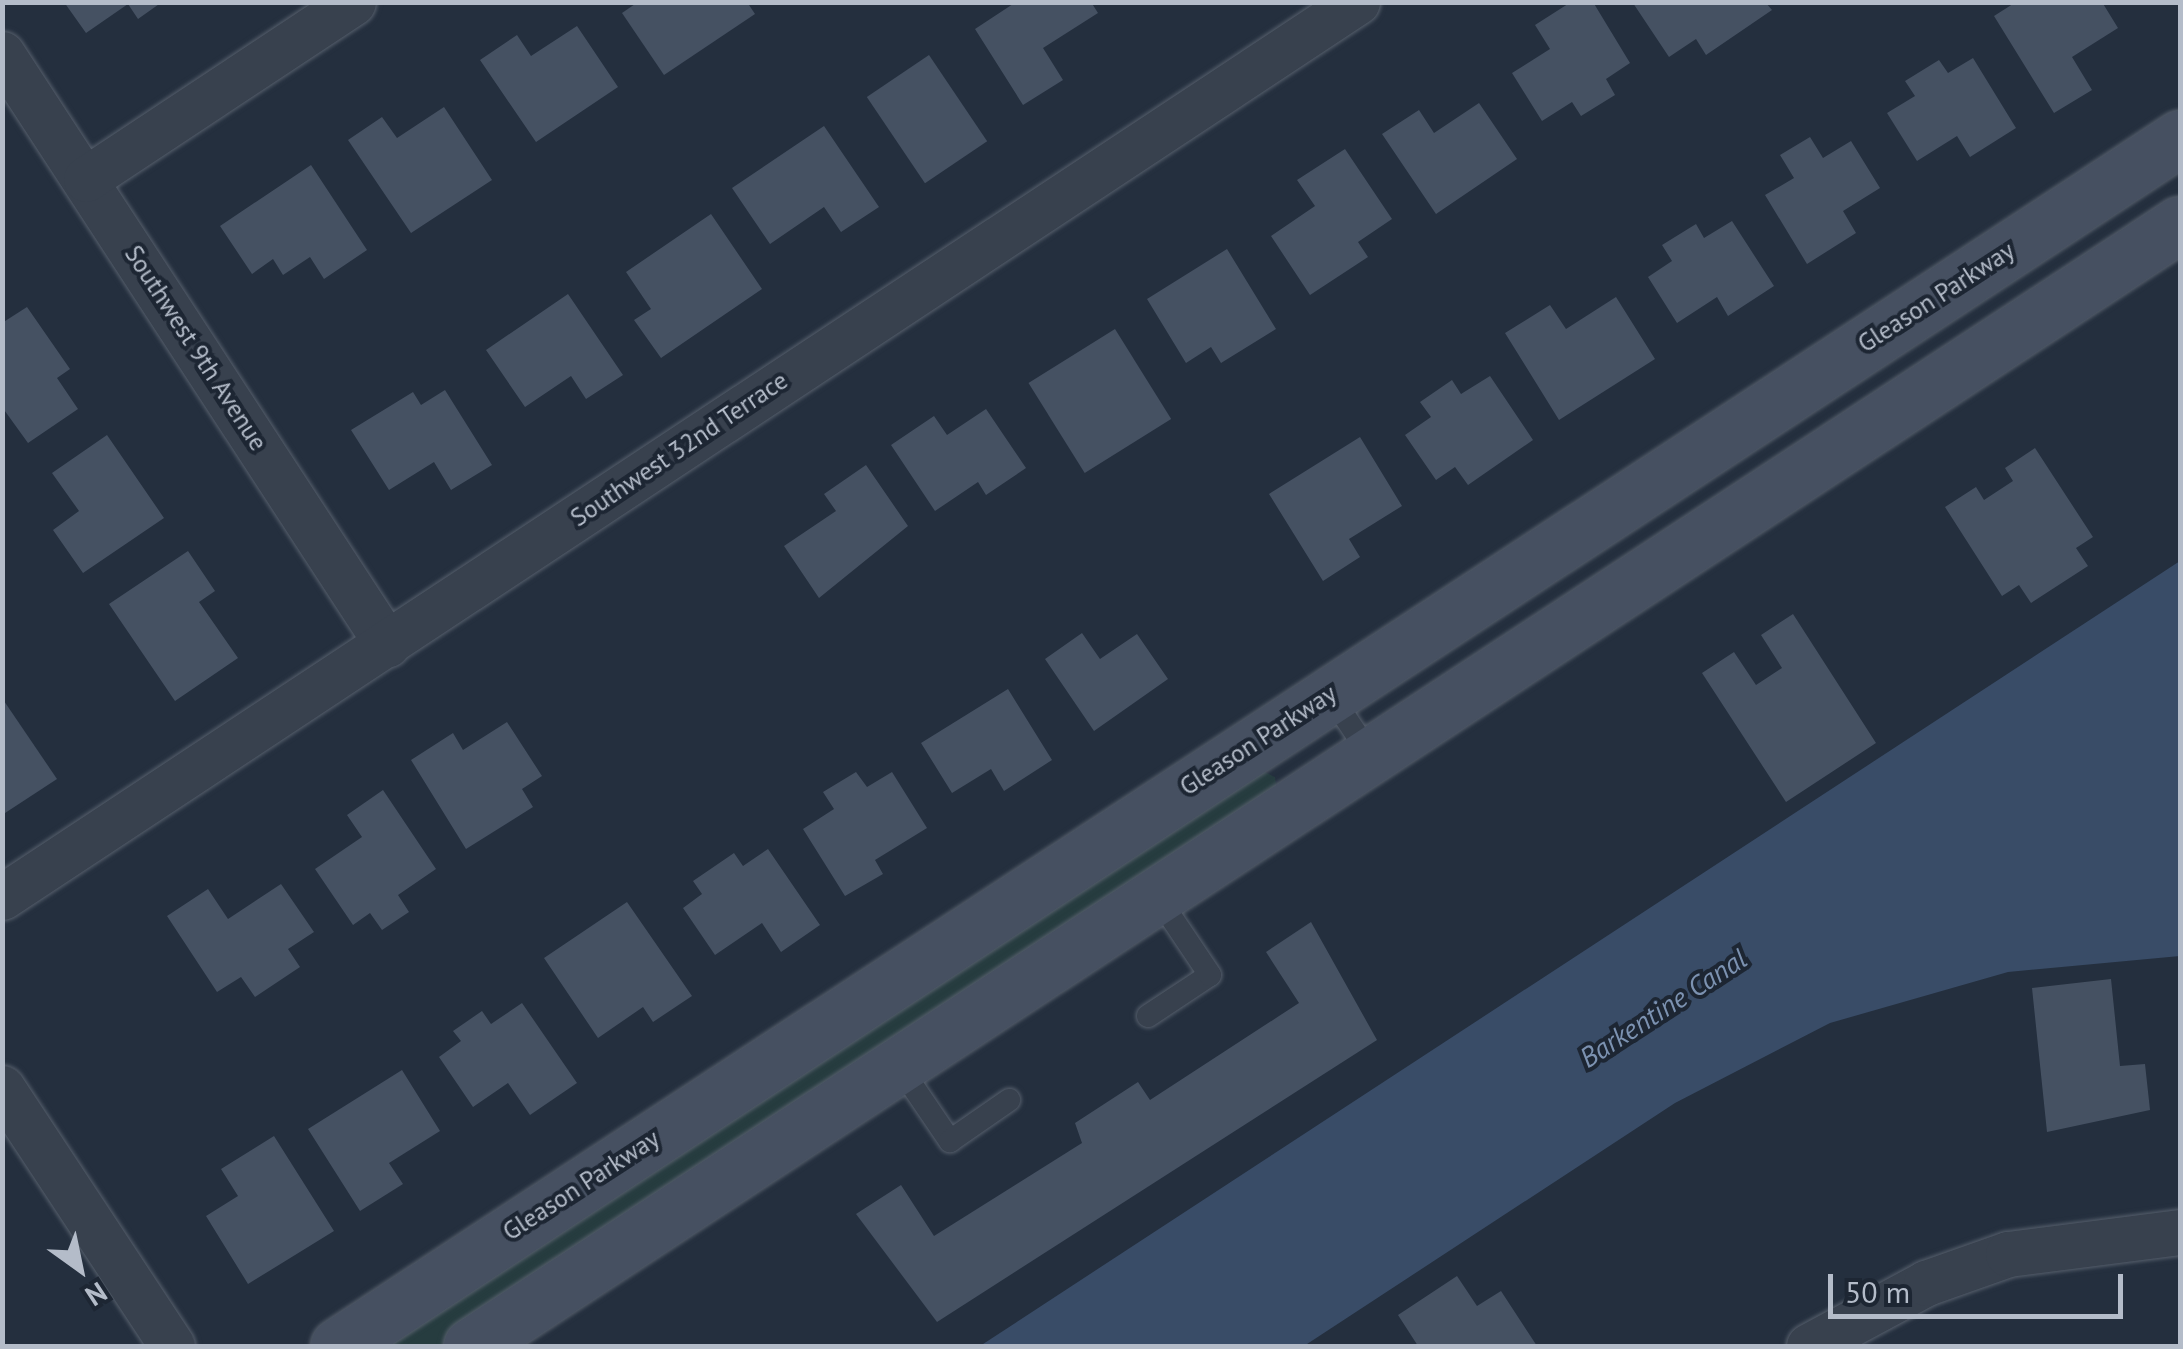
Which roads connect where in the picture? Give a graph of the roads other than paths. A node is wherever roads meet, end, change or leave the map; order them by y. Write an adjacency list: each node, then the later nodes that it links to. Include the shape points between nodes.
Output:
1 (353, 2): 5 (street)
2 (1357, 2): 7 (street, Southwest 32nd Terrace)
3 (2, 54): 5 (street, Southwest 9th Avenue)
4 (2180, 138): 8 (main road, Gleason Parkway)
5 (86, 179): 7 (street, Southwest 9th Avenue)
6 (2180, 224): 9 (main road)
7 (388, 644): 11 (street, Southwest 32nd Terrace)
8 (1329, 693): 9 (lane); 18 (main road, Gleason Parkway)
9 (1371, 756): 10 (main road)
10 (1157, 896): 12 (lane, via 1210,975); 13 (main road)
11 (2, 897)
12 (1148, 1016)
13 (899, 1066): 15 (lane, via 950,1140); 19 (main road)
14 (2, 1088): 17 (street)
15 (1009, 1100)
16 (2180, 1232): 20 (street, via 2008,1254 1926,1283)
17 (172, 1346)
18 (338, 1346)
19 (471, 1346)
20 (1809, 1346)

